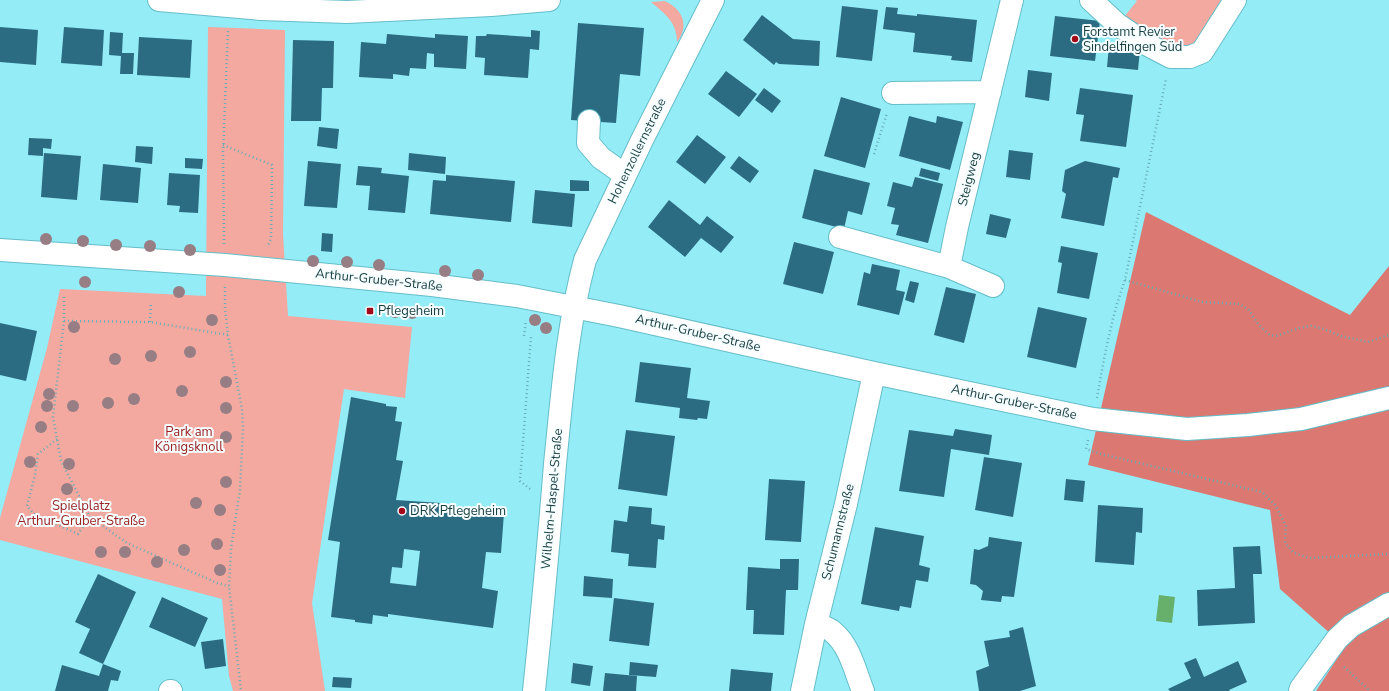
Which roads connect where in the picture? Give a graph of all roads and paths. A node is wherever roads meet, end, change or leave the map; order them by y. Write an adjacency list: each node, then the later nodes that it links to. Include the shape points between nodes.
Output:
1 (159, 0): 7 (street)
2 (549, 0): 7 (street, via 347,12)
3 (713, 0): 14 (street, Hohenzollernstraße)
4 (1012, 0): 9 (street, Steigweg)
5 (1091, 0): 8 (street, via 1117,24)
6 (1235, 0): 8 (street, via 1202,52 1190,57)
7 (228, 6): 12 (path)
8 (1171, 57): 20 (path)
9 (990, 92): 10 (street); 19 (street, Steigweg)
10 (893, 93): 13 (path)
11 (589, 121): 14 (street, via 588,143 601,158)
12 (223, 145): 16 (path, via 272,165); 18 (path)
13 (874, 154)
14 (625, 175): 24 (street, Hohenzollernstraße, via 585,260)
15 (840, 237): 19 (street)
16 (270, 239)
17 (0, 250): 18 (street, Arthur-Gruber-Straße)
18 (225, 265): 24 (street, Arthur-Gruber-Straße, via 432,285 517,296); 27 (path)
19 (949, 267): 21 (street)
20 (1125, 280): 28 (path, via 1202,302 1239,304 1248,309 1258,324 1270,335 1276,336 1311,326 1368,342); 32 (path, via 1105,352)
21 (993, 286)
22 (64, 296): 25 (path)
23 (151, 302): 26 (path)
24 (574, 308): 30 (street, Arthur-Gruber-Straße); 43 (street, Wilhelm-Haspel-Straße, via 563,379)
25 (64, 321): 26 (path); 33 (path, via 53,417)
26 (150, 322): 27 (path)
27 (228, 335): 38 (path, via 242,409 243,428 240,490 231,548)
28 (1389, 335)
29 (531, 337): 35 (path, via 520,481)
30 (874, 373): 32 (street, Arthur-Gruber-Straße); 40 (street, Schumannstraße, via 846,504)
31 (1389, 398): 32 (street, Arthur-Gruber-Straße, via 1301,419 1248,425 1187,429)
32 (1093, 419)
33 (57, 439): 36 (path, via 61,461); 36 (path, via 38,454 27,506 34,514 78,534)
34 (1086, 449): 37 (path, via 1262,492 1275,505 1286,526 1285,543 1294,553 1309,558)
35 (535, 492)
36 (90, 517): 38 (path, via 128,543)
37 (1389, 554)
38 (229, 586): 42 (path)
39 (1389, 604): 41 (street, via 1351,626)
40 (816, 624): 44 (street, Schumannstraße); 45 (street, via 832,630 842,640)
41 (1327, 652): 46 (street); 47 (path)
42 (241, 691)
43 (534, 691)
44 (802, 691)
45 (863, 691)
46 (1300, 691)
47 (1370, 691)

